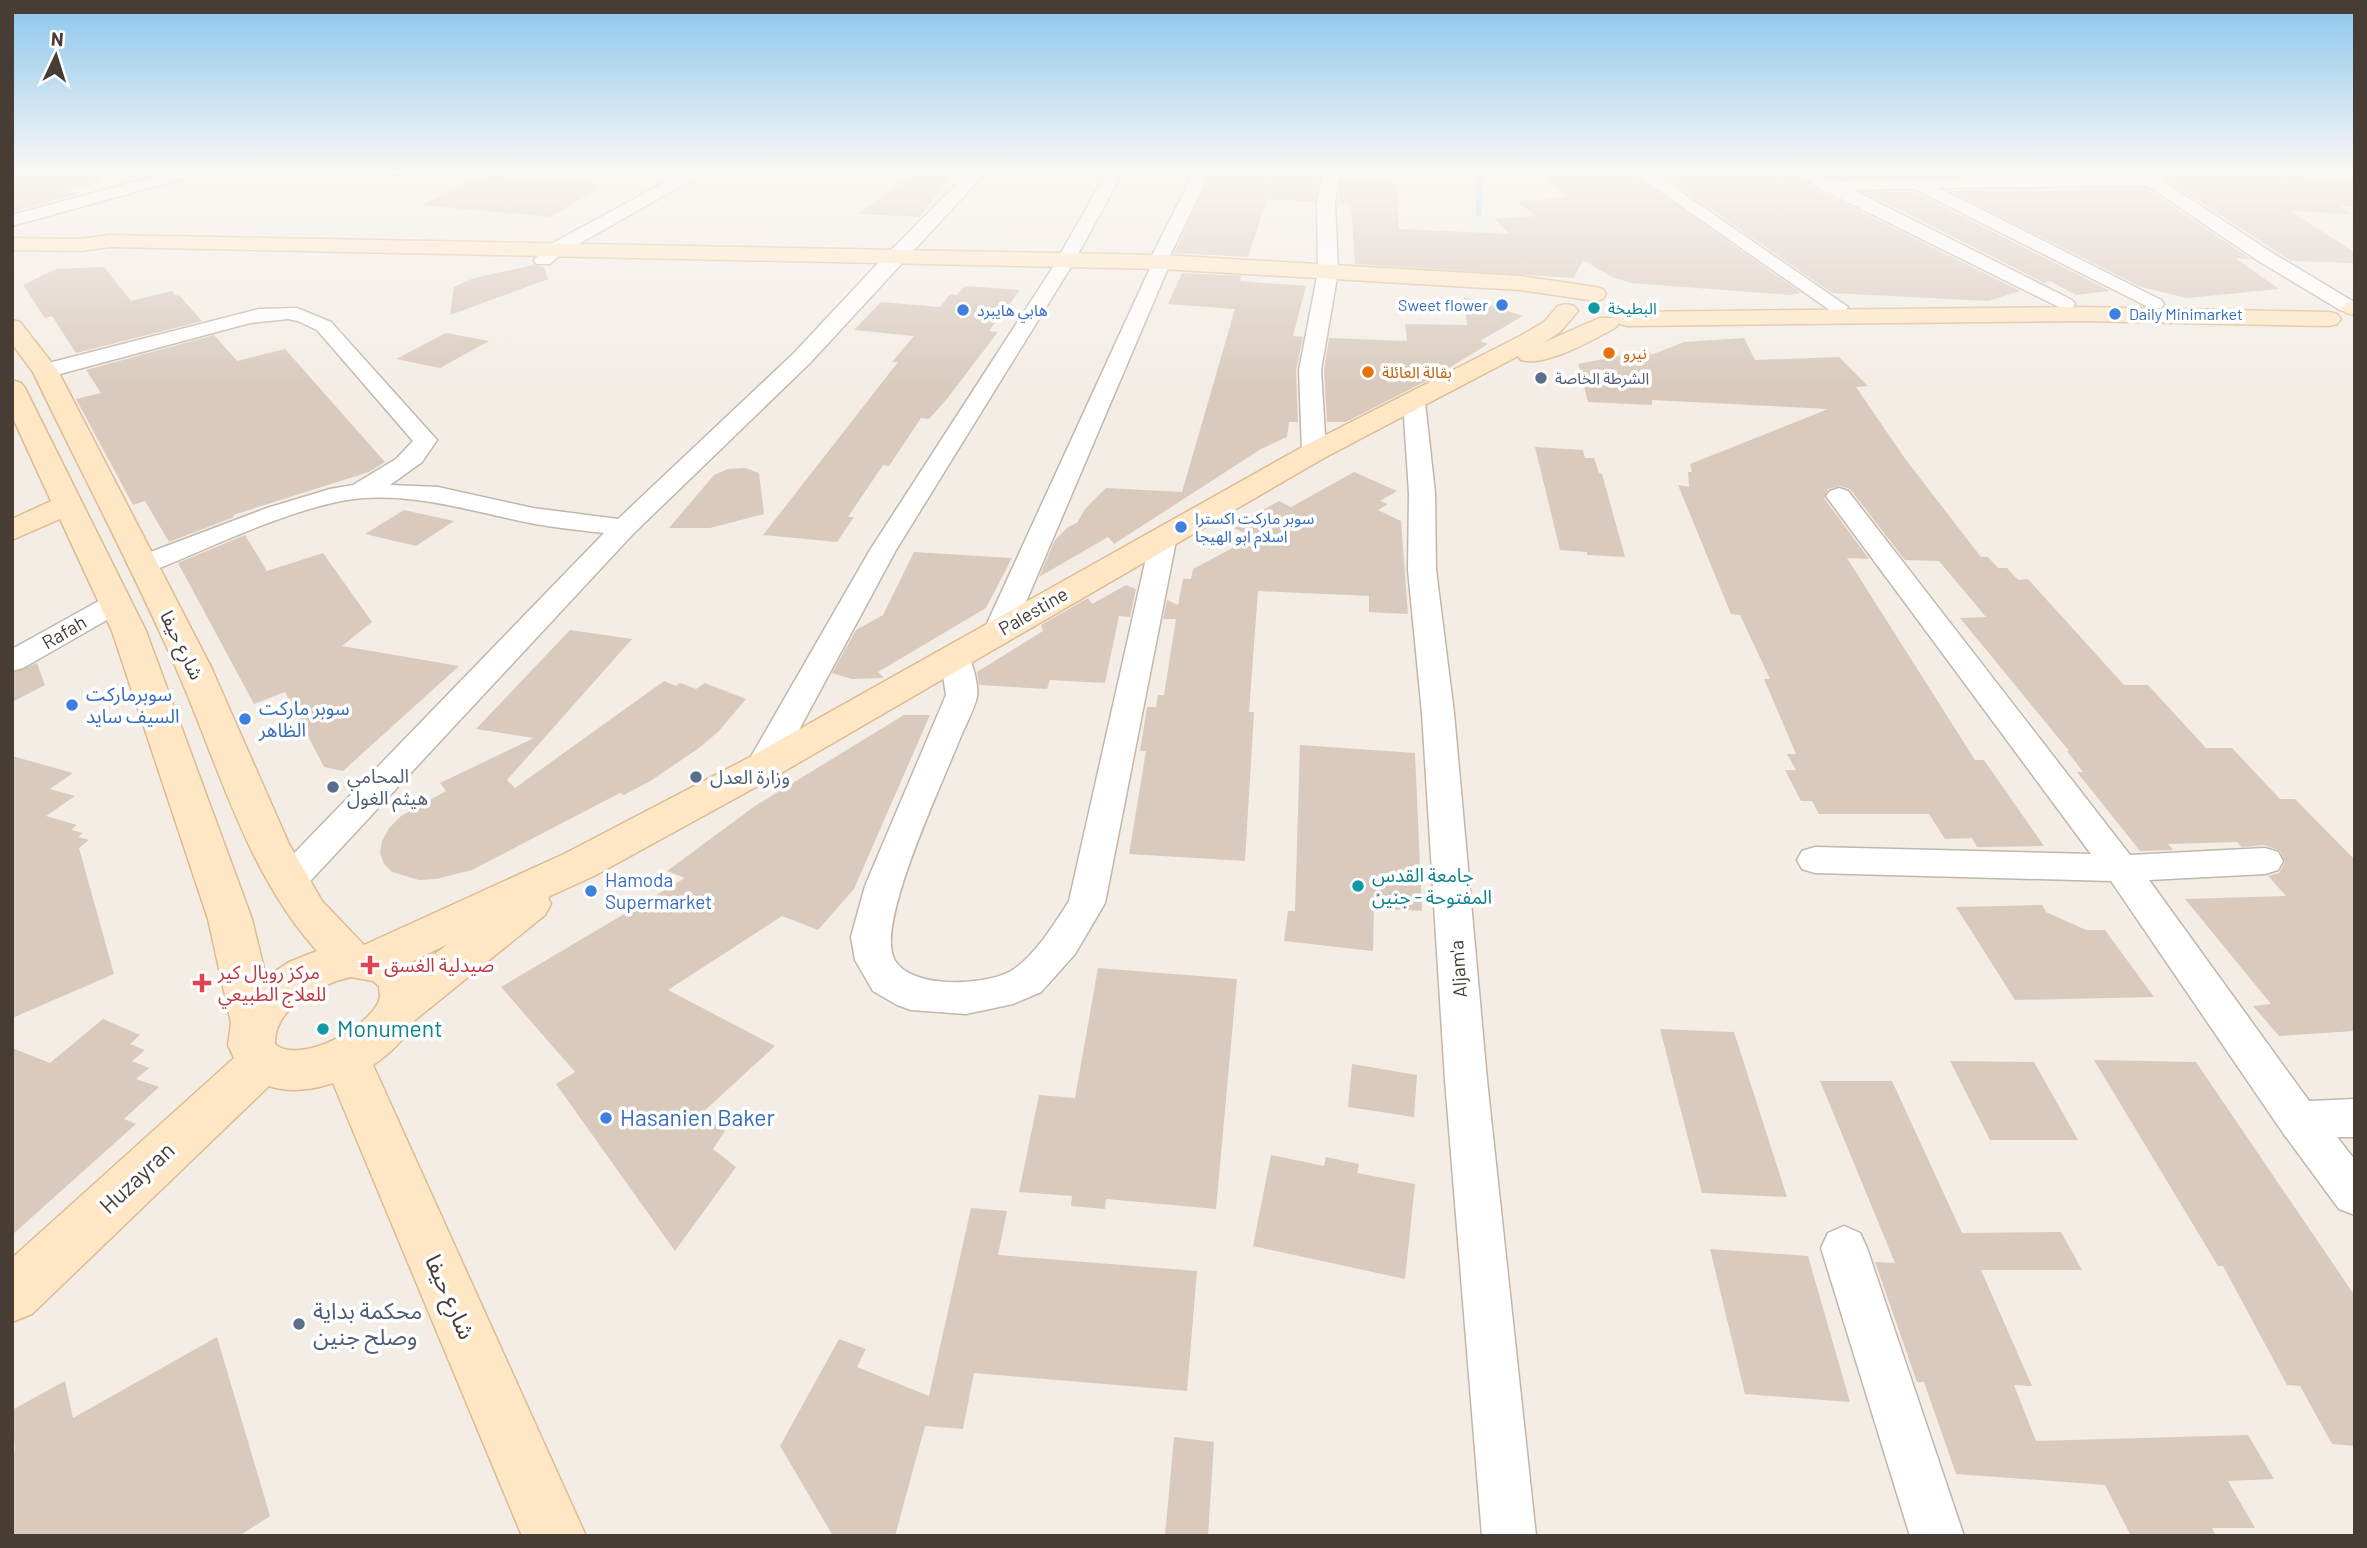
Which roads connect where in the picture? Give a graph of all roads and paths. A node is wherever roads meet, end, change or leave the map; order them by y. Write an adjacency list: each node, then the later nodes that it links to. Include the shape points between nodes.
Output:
1 (101, 242): 12 (main road)
2 (149, 242): 13 (main road)
3 (571, 242): 13 (street)
4 (910, 242): 16 (street)
5 (1074, 242): 17 (street)
6 (1170, 242): 18 (street)
7 (1327, 242): 19 (street)
8 (1743, 242): 24 (street)
9 (1941, 242): 22 (street)
10 (2033, 242): 23 (street)
11 (2243, 242): 14 (street)
12 (12, 244)
13 (548, 255): 15 (main road, via 99,251); 16 (main road)
14 (2264, 256): 26 (street); 26 (street)
15 (12, 259)
16 (893, 260): 17 (main road); 37 (street, via 802,358)
17 (1062, 263): 18 (main road); 45 (street, via 883,550)
18 (1159, 265): 19 (main road); 42 (street)
19 (1328, 272): 20 (main road); 33 (street, via 1310,370)
20 (1483, 281): 21 (main road); 25 (main road, via 1534,292)
21 (1606, 296): 24 (main road); 25 (main road, via 1574,296); 27 (main road, via 1633,306 1634,316)
22 (2065, 304): 23 (main road); 24 (main road)
23 (2154, 304): 26 (main road)
24 (1838, 307)
25 (1564, 308): 27 (main road, via 1583,319); 29 (main road, via 1552,327)
26 (2342, 314): 27 (main road)
27 (1617, 321): 29 (main road, via 1562,345)
28 (12, 327): 30 (main road, شارع حيفا)
29 (1490, 363): 32 (main road, Palestine)
30 (45, 371): 34 (street, via 249,317 282,312 309,316 324,326 425,439 407,461); 40 (main road, شارع حيفا)
31 (12, 388): 36 (main road)
32 (1414, 402): 33 (main road, Palestine); 61 (street, Aljam'a, via 1422,493 1422,570)
33 (1314, 452): 39 (main road, Palestine)
34 (359, 492): 37 (street, via 438,495 533,516); 40 (street, via 276,513)
35 (1839, 496): 49 (street)
36 (68, 504): 38 (main road); 41 (main road)
37 (624, 528): 50 (street)
38 (12, 530)
39 (1164, 536): 42 (main road, Palestine); 43 (street, via 1087,903 1062,944 1027,981 999,993 934,998 911,994 887,980 874,960 870,937 883,886 962,695)
40 (142, 565): 50 (main road, شارع حيفا)
41 (116, 603): 44 (street, Rafah); 53 (main road, via 230,919)
42 (999, 630): 43 (main road, Palestine)
43 (955, 657): 45 (main road, Palestine)
44 (12, 662)
45 (762, 767): 48 (main road, Palestine)
46 (1815, 860): 49 (street)
47 (2265, 861): 49 (street)
48 (579, 866): 51 (main road); 52 (main road)
49 (2121, 868): 56 (street)
50 (289, 881): 51 (main road, شارع حيفا, via 307,912)
51 (361, 960): 52 (main road, via 388,966 399,975 404,989); 53 (main road, via 305,974 284,988 267,1004)
52 (401, 1006): 54 (main road, via 370,1044)
53 (258, 1042): 54 (main road, via 270,1067 292,1071 318,1068); 59 (main road, Huzayran)
54 (346, 1058): 60 (main road, شارع حيفا)
55 (2355, 1118): 56 (street)
56 (2298, 1120): 57 (street)
57 (2355, 1195)
58 (1844, 1248): 62 (street)
59 (12, 1294)
60 (554, 1536)
61 (1509, 1536)
62 (1937, 1536)

